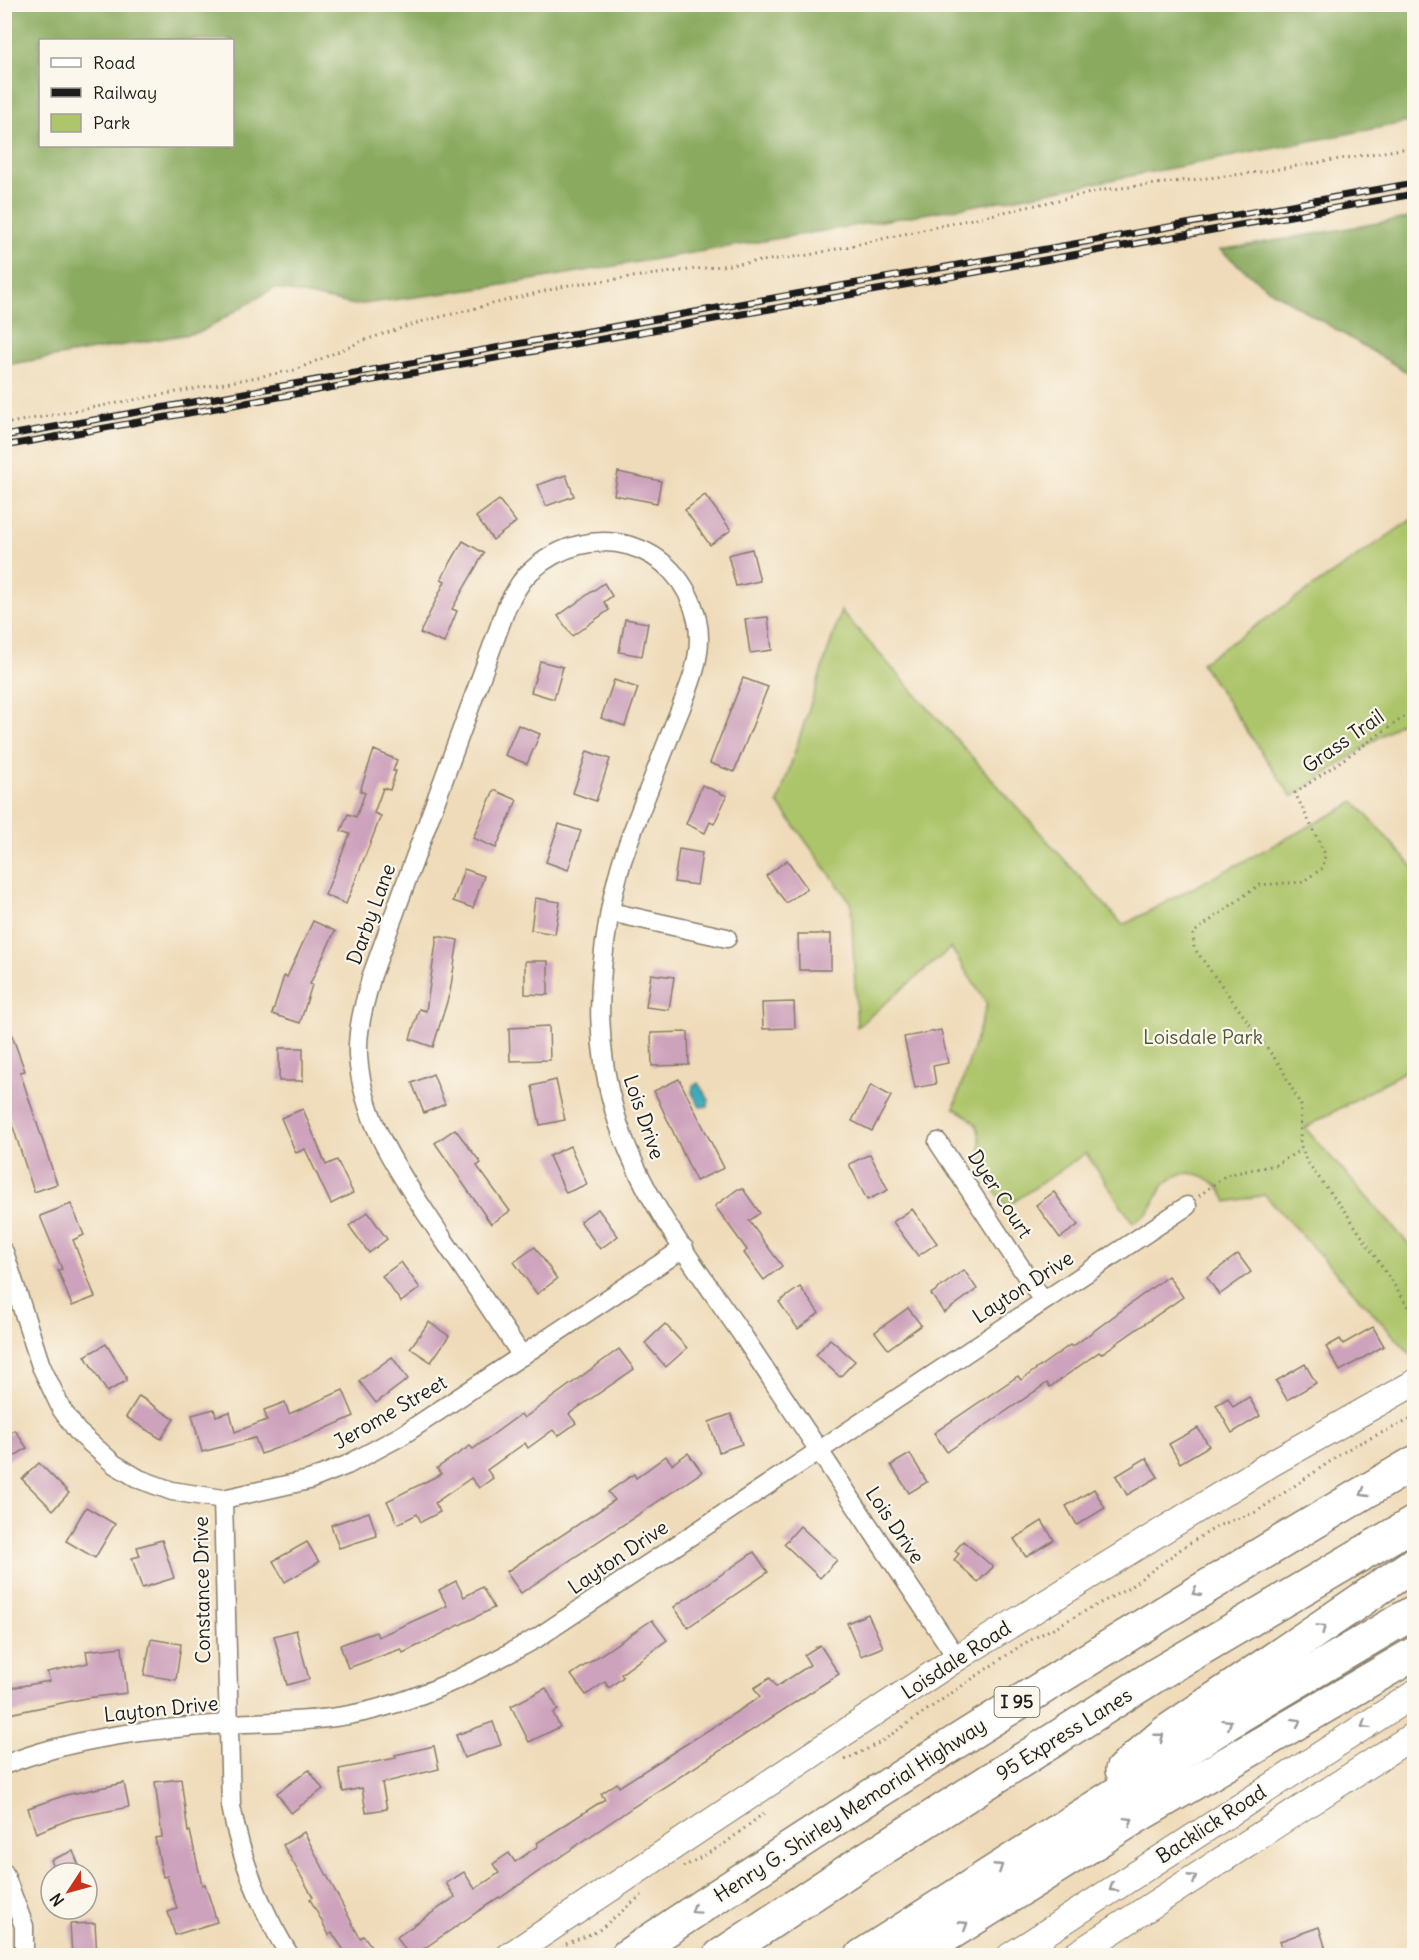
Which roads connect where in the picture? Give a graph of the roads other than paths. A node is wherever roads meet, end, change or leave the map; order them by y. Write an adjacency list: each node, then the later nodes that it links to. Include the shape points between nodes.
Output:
1 (629, 544): 2 (street, Lois Drive, via 673,572 696,614 699,640 692,678 622,862); 9 (street, Darby Lane, via 601,541 562,549 520,583 507,606 372,975 361,1015 360,1076 373,1123 396,1168)
2 (610, 912): 3 (street); 6 (street, Lois Drive, via 598,989 600,1037 608,1083 635,1165)
3 (727, 938)
4 (938, 1142): 8 (street, Dyer Court)
5 (1187, 1206): 8 (street, Layton Drive)
6 (684, 1248): 9 (street, Jerome Street); 11 (street, Lois Drive)
7 (4, 1252): 13 (street, Jerome Street, via 50,1387 77,1431 114,1464 139,1479 172,1491)
8 (1043, 1301): 11 (street, Layton Drive)
9 (522, 1356): 13 (street, Jerome Street, via 401,1436 347,1465 282,1487)
10 (1414, 1383): 18 (main road, Loisdale Road, via 1272,1463)
11 (819, 1450): 18 (street, Lois Drive); 20 (street, Layton Drive, via 537,1638 465,1677 411,1699 350,1715 298,1722)
12 (1414, 1463): 28 (highway, Henry G. Shirley Memorial Highway / I 95, one-way to 28, via 960,1737)
13 (223, 1499): 20 (street, Constance Drive)
14 (1414, 1523): 29 (highway, 95 Express Lanes, via 1156,1675)
15 (1414, 1564): 23 (highway, one-way to 15, via 1165,1733)
16 (1414, 1612): 23 (highway, one-way to 16)
17 (1414, 1654): 31 (highway, one-way to 17, via 1134,1818)
18 (957, 1658): 27 (main road, Loisdale Road)
19 (1414, 1694): 32 (main road, Backlick Road, one-way to 32)
20 (227, 1724): 22 (street, Layton Drive, via 155,1729 83,1741); 26 (street, Constance Drive, via 230,1797 238,1845 265,1912)
21 (1414, 1735): 33 (main road, Backlick Road, one-way to 21)
22 (4, 1765)
23 (1054, 1832): 30 (highway, one-way to 23)
24 (4, 1874): 25 (street, via 24,1926)
25 (24, 1956)
26 (290, 1956)
27 (508, 1956)
28 (627, 1956)
29 (720, 1956)
30 (862, 1956)
31 (914, 1956)
32 (1010, 1956)
33 (1074, 1956)

